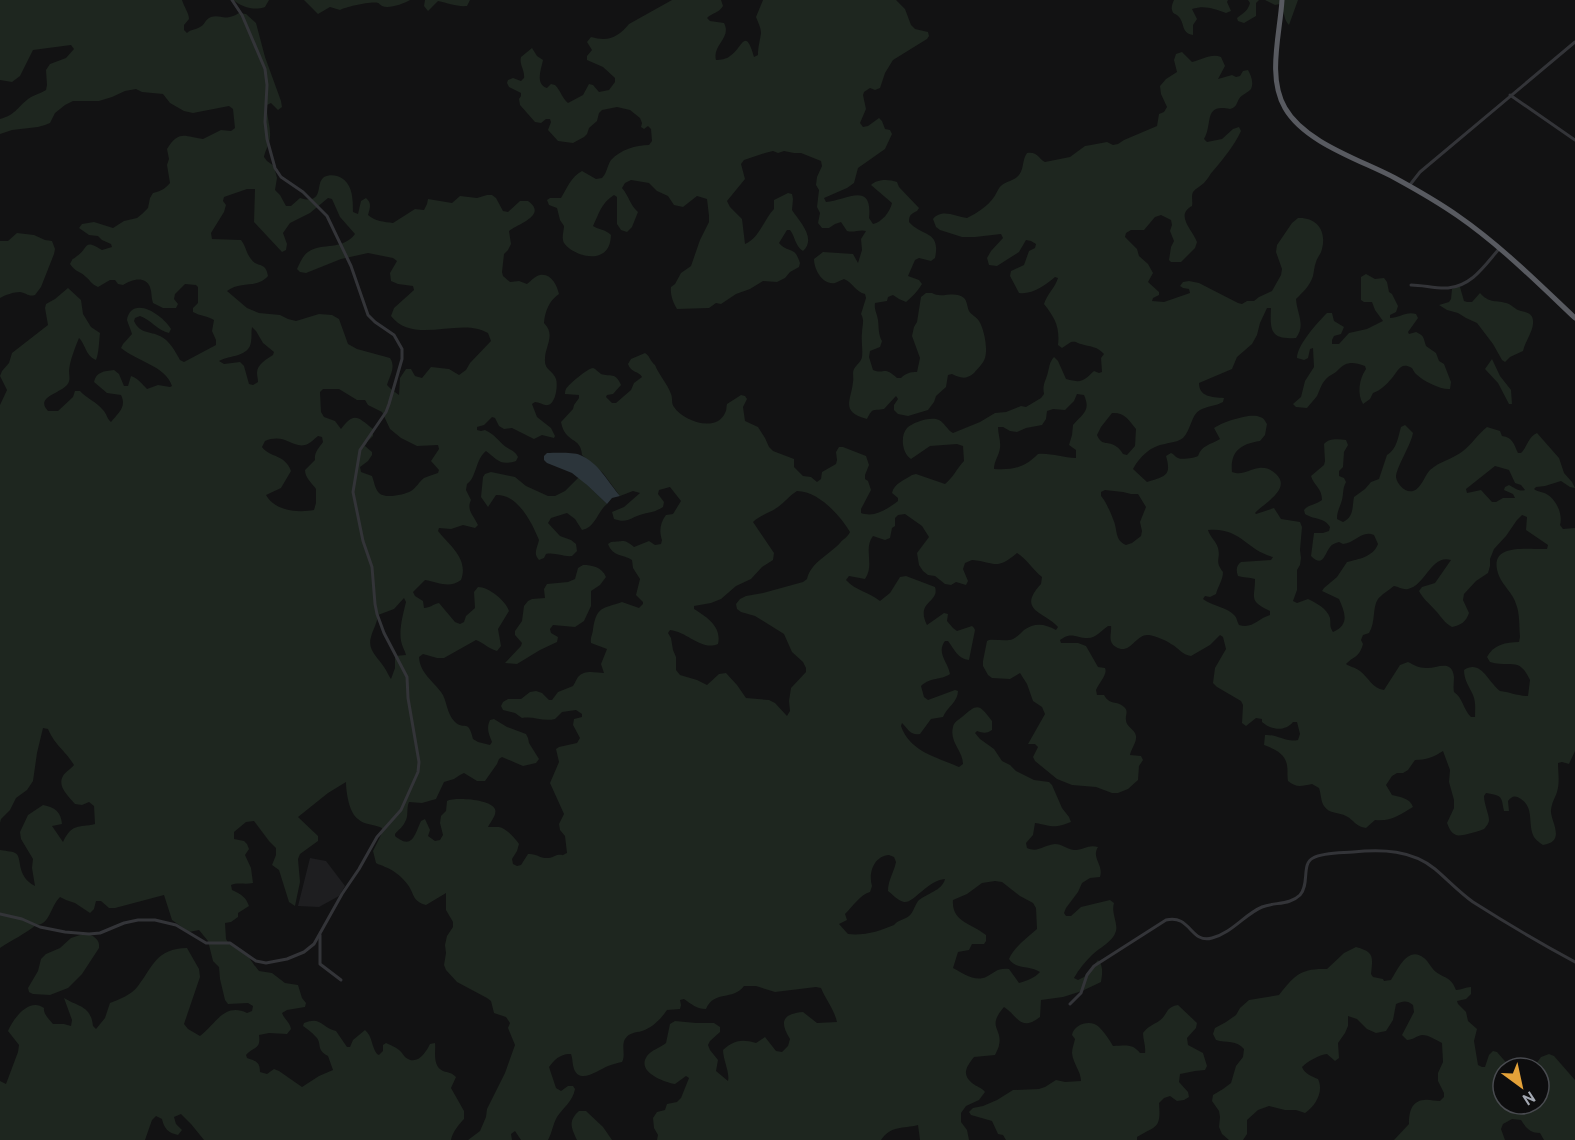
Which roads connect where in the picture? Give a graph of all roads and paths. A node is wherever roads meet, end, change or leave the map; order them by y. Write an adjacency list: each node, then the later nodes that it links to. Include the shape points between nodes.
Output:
1 (232, 0): 11 (street, via 265,69 264,113 275,168 327,216 368,315 394,334 402,349 389,404 360,450 353,492 372,567 379,620 407,677 419,767 401,810 372,845)
2 (1282, 0): 6 (highway, via 1276,71 1289,114 1320,141)
3 (1575, 42): 4 (street)
4 (1510, 95): 5 (street); 6 (street, via 1420,172)
5 (1575, 140)
6 (1409, 186): 7 (highway, via 1461,218)
7 (1499, 249): 8 (street, via 1474,277 1460,286); 9 (highway)
8 (1411, 285)
9 (1575, 318)
10 (0, 914): 11 (street, via 40,927 89,934 138,920 155,920 176,925 206,943 230,943 251,959 266,963 304,952)
11 (320, 933): 13 (street, via 320,964)
12 (1575, 962): 14 (street, via 1472,901 1428,864 1391,851 1360,851 1311,859 1307,863 1305,887 1297,898 1257,909 1215,937 1200,938 1181,920 1166,920 1094,966 1081,993)
13 (341, 980)
14 (1070, 1004)

